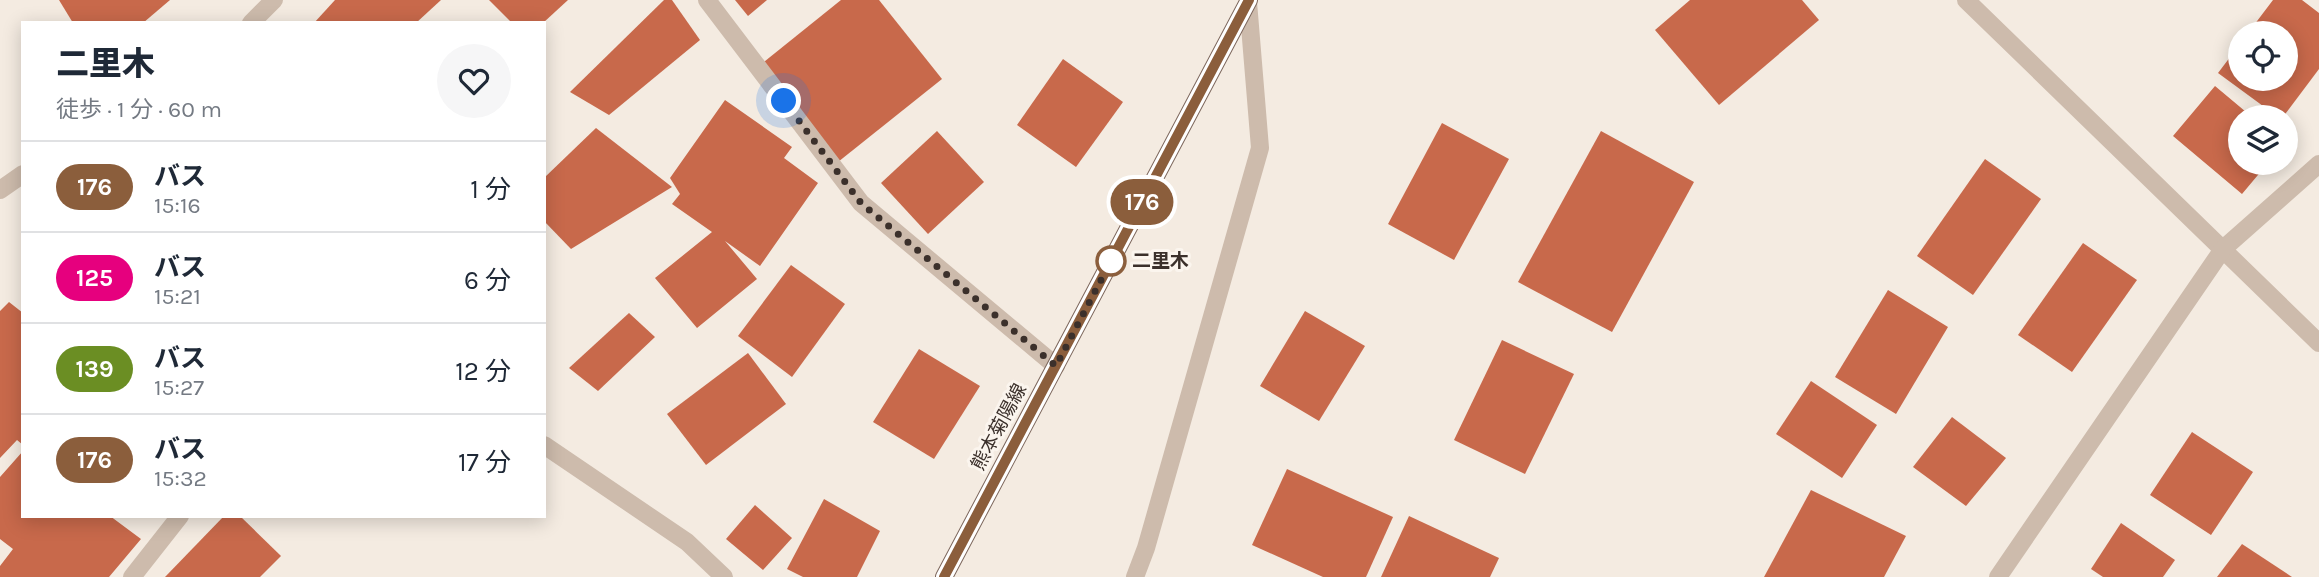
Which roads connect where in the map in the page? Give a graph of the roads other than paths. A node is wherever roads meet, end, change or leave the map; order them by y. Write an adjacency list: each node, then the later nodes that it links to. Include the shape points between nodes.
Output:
1 (274, 0): 5 (street)
2 (707, 0): 11 (street, via 861,203)
3 (1966, 0): 9 (street)
4 (1249, 1): 11 (main road, 熊本菊陽線); 17 (street, via 1260,149)
5 (253, 21)
6 (2319, 164): 9 (street)
7 (21, 175): 8 (street)
8 (0, 190)
9 (2223, 249): 10 (street); 18 (street)
10 (2319, 343)
11 (1056, 366): 16 (main road, 熊本菊陽線)
12 (546, 446): 15 (street, via 687,542)
13 (178, 518): 14 (street)
14 (132, 577)
15 (724, 577)
16 (944, 577)
17 (1135, 577)
18 (1998, 577)

